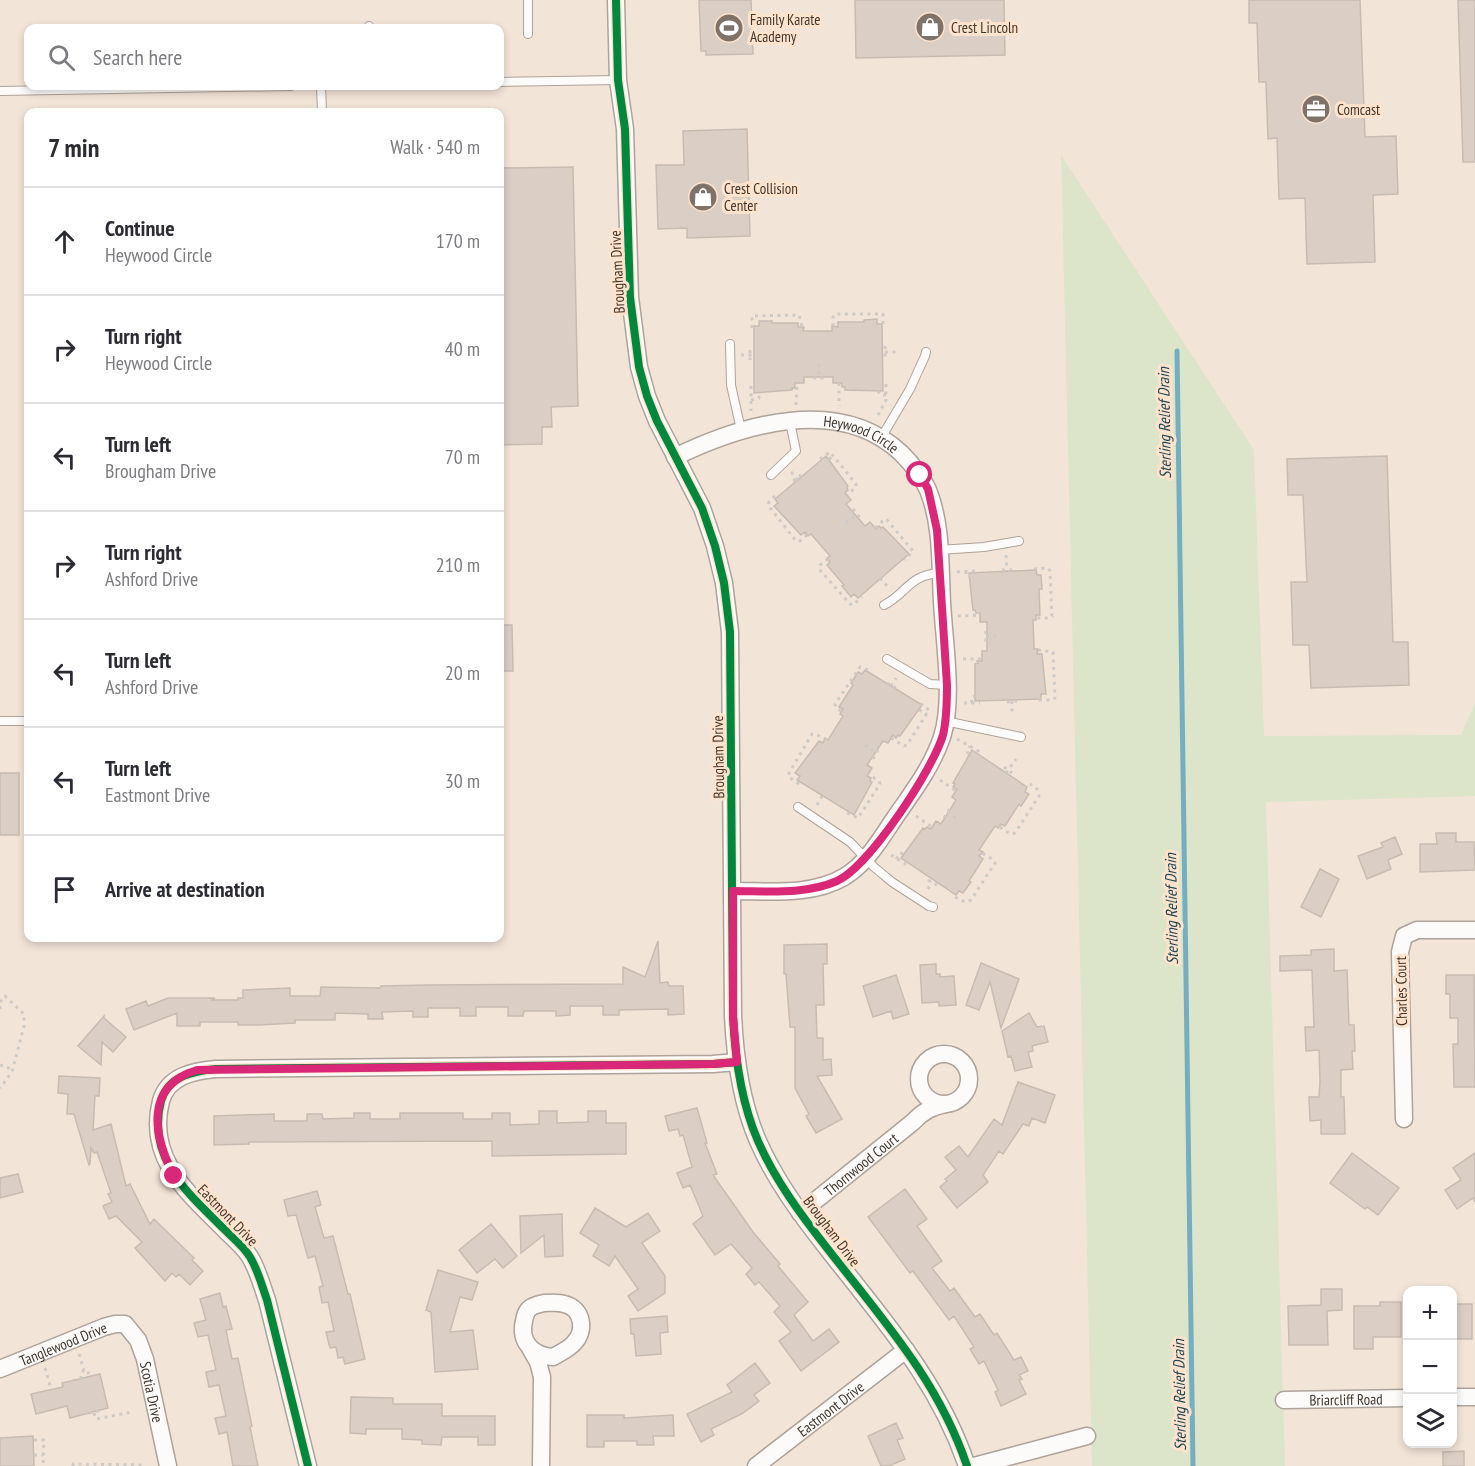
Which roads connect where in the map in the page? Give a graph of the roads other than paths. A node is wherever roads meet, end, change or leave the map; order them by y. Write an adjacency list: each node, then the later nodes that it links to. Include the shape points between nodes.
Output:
1 (528, 0): 3 (lane)
2 (616, 0): 4 (street, Brougham Drive)
3 (528, 34)
4 (618, 80): 5 (lane); 15 (street, Brougham Drive, via 625,129 634,336 647,396)
5 (504, 82)
6 (32, 90): 8 (lane)
7 (321, 90): 9 (lane)
8 (0, 91)
9 (322, 108)
10 (730, 344): 13 (lane, via 730,385)
11 (926, 352): 14 (lane, via 910,389)
12 (790, 422): 13 (street, Heywood Circle); 14 (street, Heywood Circle, via 839,422); 16 (lane, via 796,451)
13 (741, 430): 15 (street, Heywood Circle)
14 (880, 438): 18 (street, Heywood Circle, via 907,459 928,489)
15 (675, 457): 29 (street, Brougham Drive, via 702,508 724,583 730,632)
16 (771, 475)
17 (1019, 541): 18 (lane)
18 (939, 550): 19 (street, Heywood Circle)
19 (948, 573): 20 (lane, via 918,579); 22 (street, Heywood Circle)
20 (884, 605)
21 (887, 659): 22 (lane, via 930,684)
22 (947, 685): 25 (street, Heywood Circle)
23 (0, 721): 24 (lane)
24 (24, 721)
25 (945, 722): 26 (lane); 28 (street, Heywood Circle, via 925,773)
26 (1021, 738)
27 (798, 807): 28 (lane, via 850,842)
28 (866, 858): 29 (street, Heywood Circle, via 846,876 817,887); 30 (lane, via 892,882)
29 (733, 891): 32 (street, Brougham Drive)
30 (933, 907)
31 (1475, 930): 36 (street, Charles Court, via 1416,930 1404,936 1400,952)
32 (737, 1062): 37 (street, Brougham Drive, via 757,1139); 50 (street, Eastmont Drive, via 216,1069 181,1075 164,1091 158,1123 167,1162 185,1190 250,1257 259,1276)
33 (920, 1087): 34 (street, via 931,1100); 34 (street, Thornwood Court, via 919,1078 926,1063 940,1055 956,1057 967,1069 968,1084 961,1098); 35 (street, Thornwood Court)
34 (946, 1104): 35 (street, Thornwood Court)
35 (921, 1113): 37 (street, Thornwood Court)
36 (1404, 1119)
37 (800, 1213): 40 (street, Brougham Drive)
38 (125, 1324): 42 (street, Tanglewood Drive, via 104,1327); 49 (street, Scotia Drive, via 138,1340 145,1359)
39 (531, 1350): 41 (street); 41 (street, via 522,1334 529,1309 544,1303 564,1304 580,1317 580,1333 574,1343); 43 (street)
40 (906, 1350): 52 (street, Eastmont Drive); 53 (street, Brougham Drive, via 948,1417)
41 (553, 1357): 43 (street)
42 (0, 1369)
43 (542, 1377): 51 (street)
44 (1457, 1397): 45 (street)
45 (1475, 1397)
46 (1403, 1398): 47 (street, Briarcliff Road)
47 (1284, 1400)
48 (1087, 1436): 54 (street)
49 (168, 1466)
50 (308, 1466)
51 (542, 1466)
52 (756, 1466)
53 (967, 1466)
54 (974, 1466)

